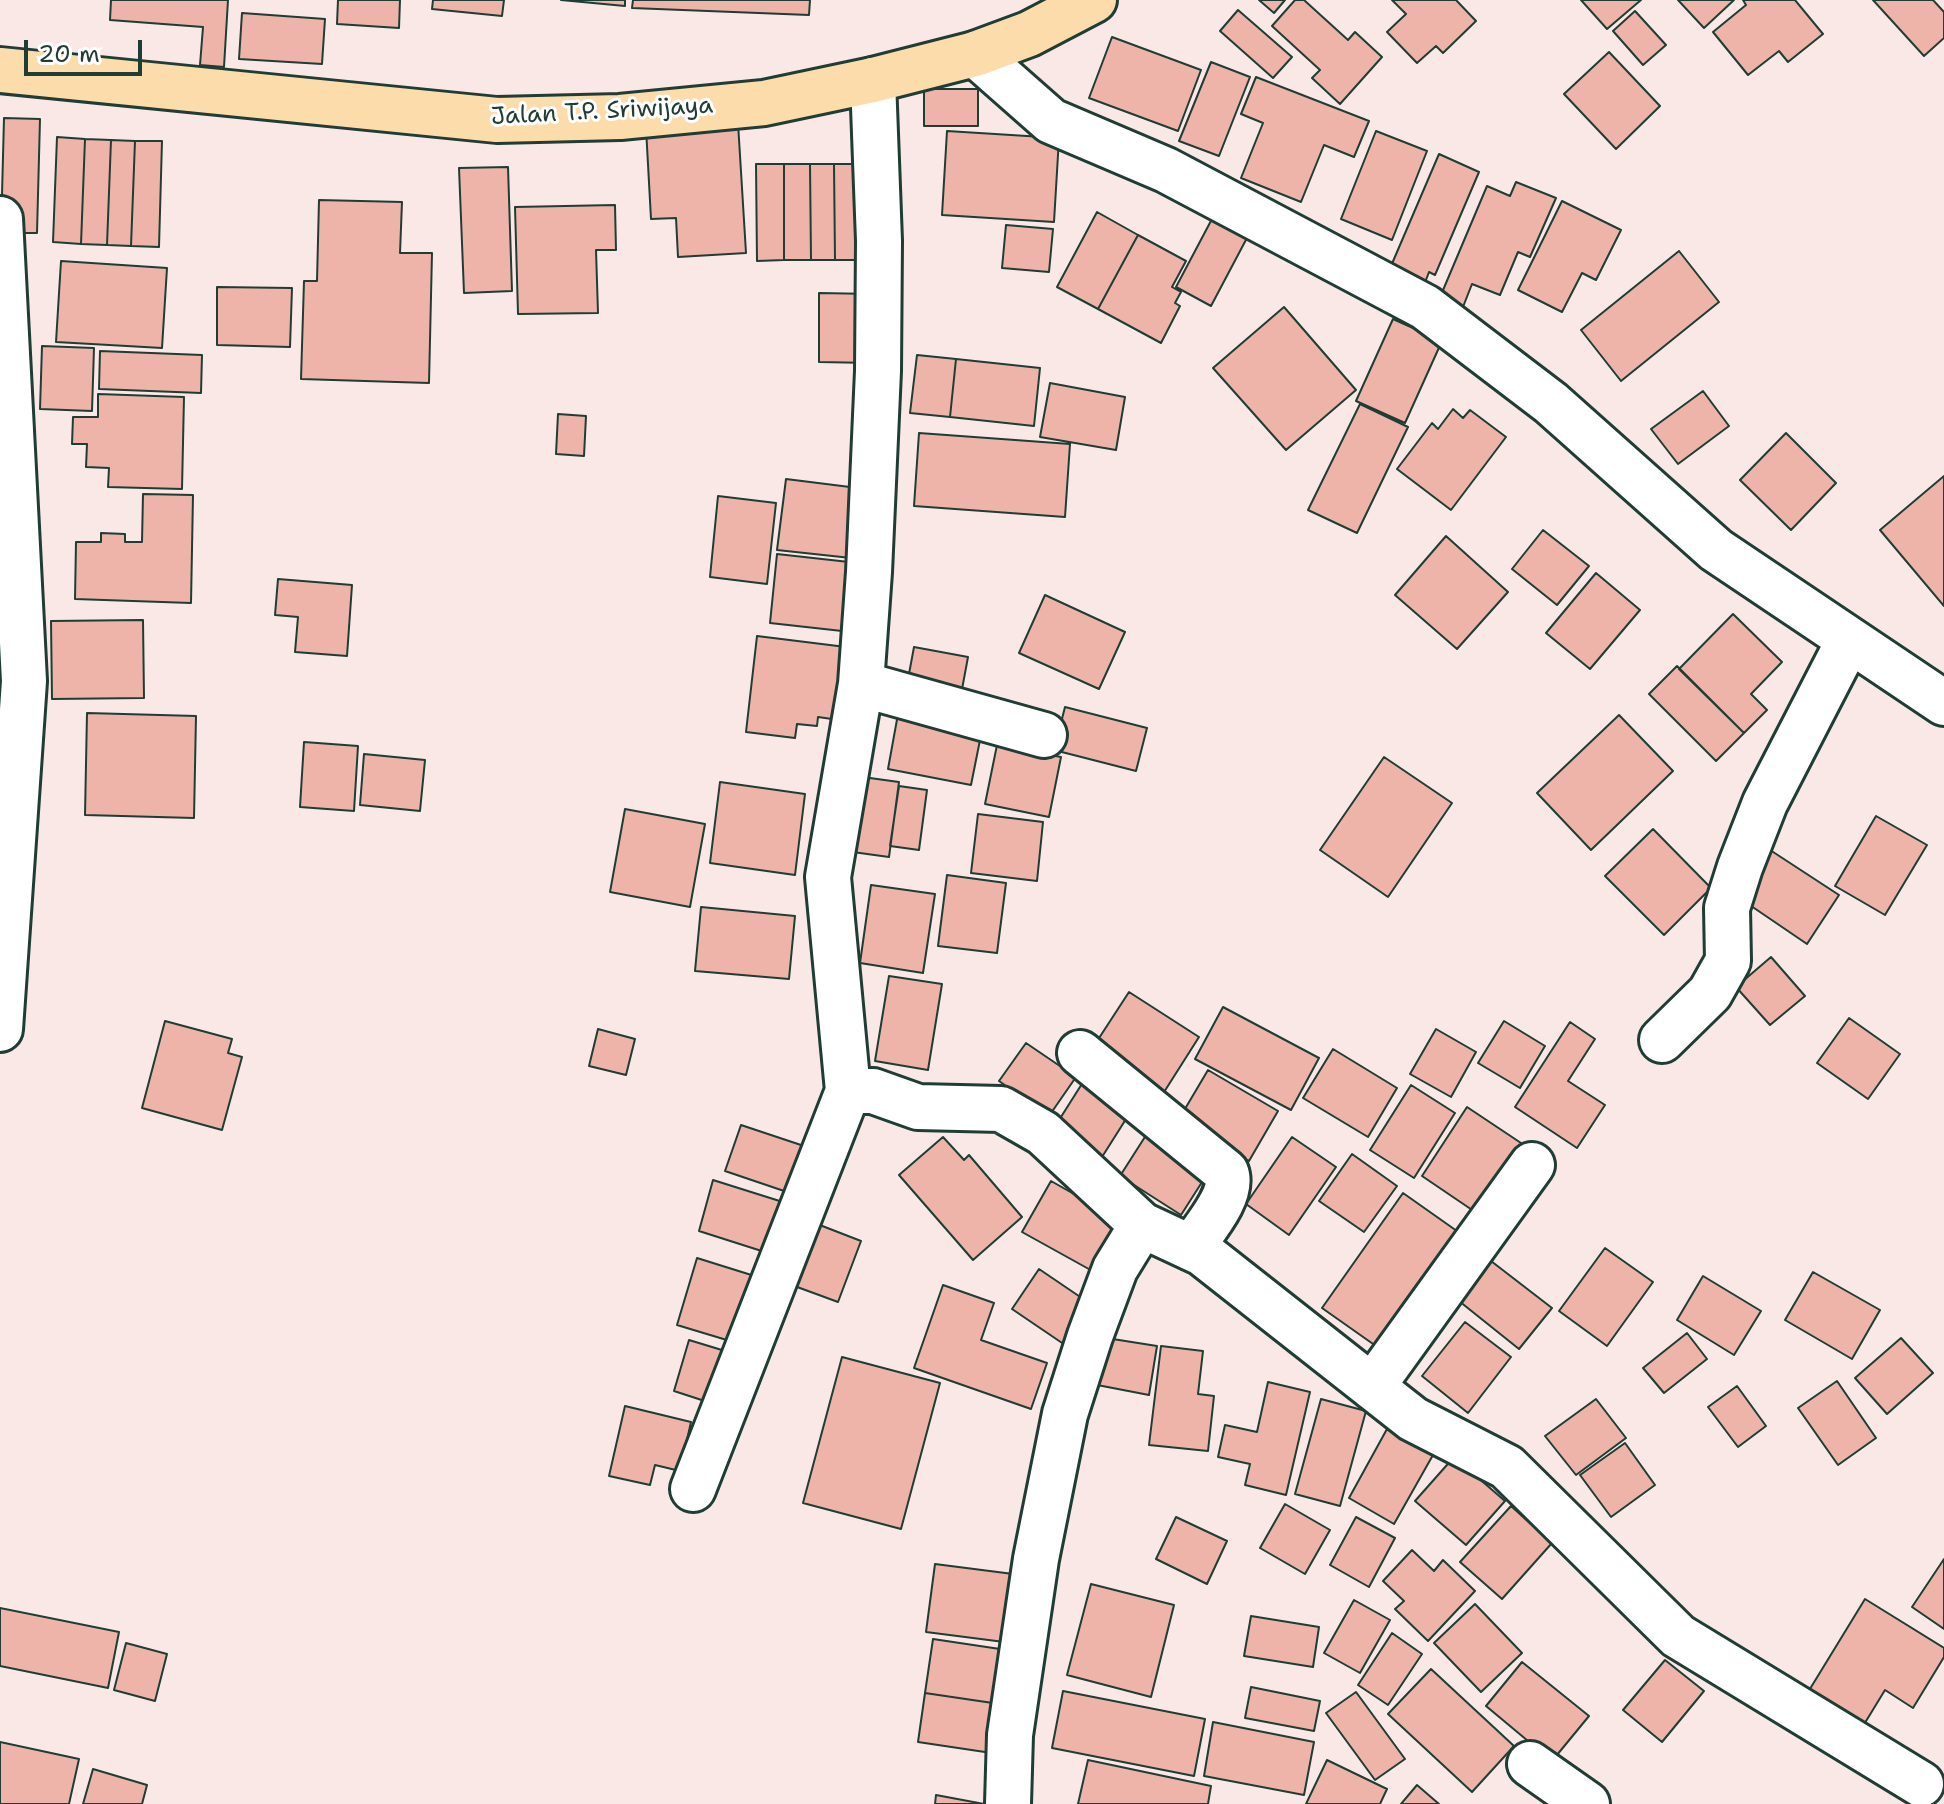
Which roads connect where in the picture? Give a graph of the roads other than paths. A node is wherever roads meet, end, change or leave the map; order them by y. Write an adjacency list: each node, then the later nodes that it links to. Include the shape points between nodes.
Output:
1 (1094, 0): 2 (main road, Jalan T.P. Sriwijaya, via 1029,34)
2 (975, 54): 4 (main road, Jalan T.P. Sriwijaya); 6 (street, via 1051,121 1166,170 1425,307 1551,403 1716,550)
3 (0, 70): 4 (main road, Jalan T.P. Sriwijaya, via 497,120 620,117 764,103)
4 (873, 80): 7 (street, via 878,371)
5 (0, 219): 10 (street, via 24,681)
6 (1849, 640): 8 (street); 11 (street, via 1765,803 1740,867 1727,908 1728,961 1710,993)
7 (861, 684): 9 (street); 13 (street, via 828,877)
8 (1944, 703)
9 (1044, 735)
10 (0, 1029)
11 (1662, 1040)
12 (1080, 1053): 16 (street, via 1226,1172 1227,1192)
13 (848, 1091): 15 (street, via 873,1091 918,1107 1001,1109 1043,1133); 18 (street)
14 (1532, 1165): 17 (street)
15 (1142, 1225): 16 (street); 21 (street, via 1115,1269 1065,1414 1036,1559 1010,1735)
16 (1191, 1248): 17 (street)
17 (1372, 1387): 20 (street, via 1413,1419 1507,1467 1678,1636)
18 (693, 1489)
19 (1530, 1764): 22 (street)
20 (1925, 1782)
21 (1008, 1804)
22 (1587, 1804)

